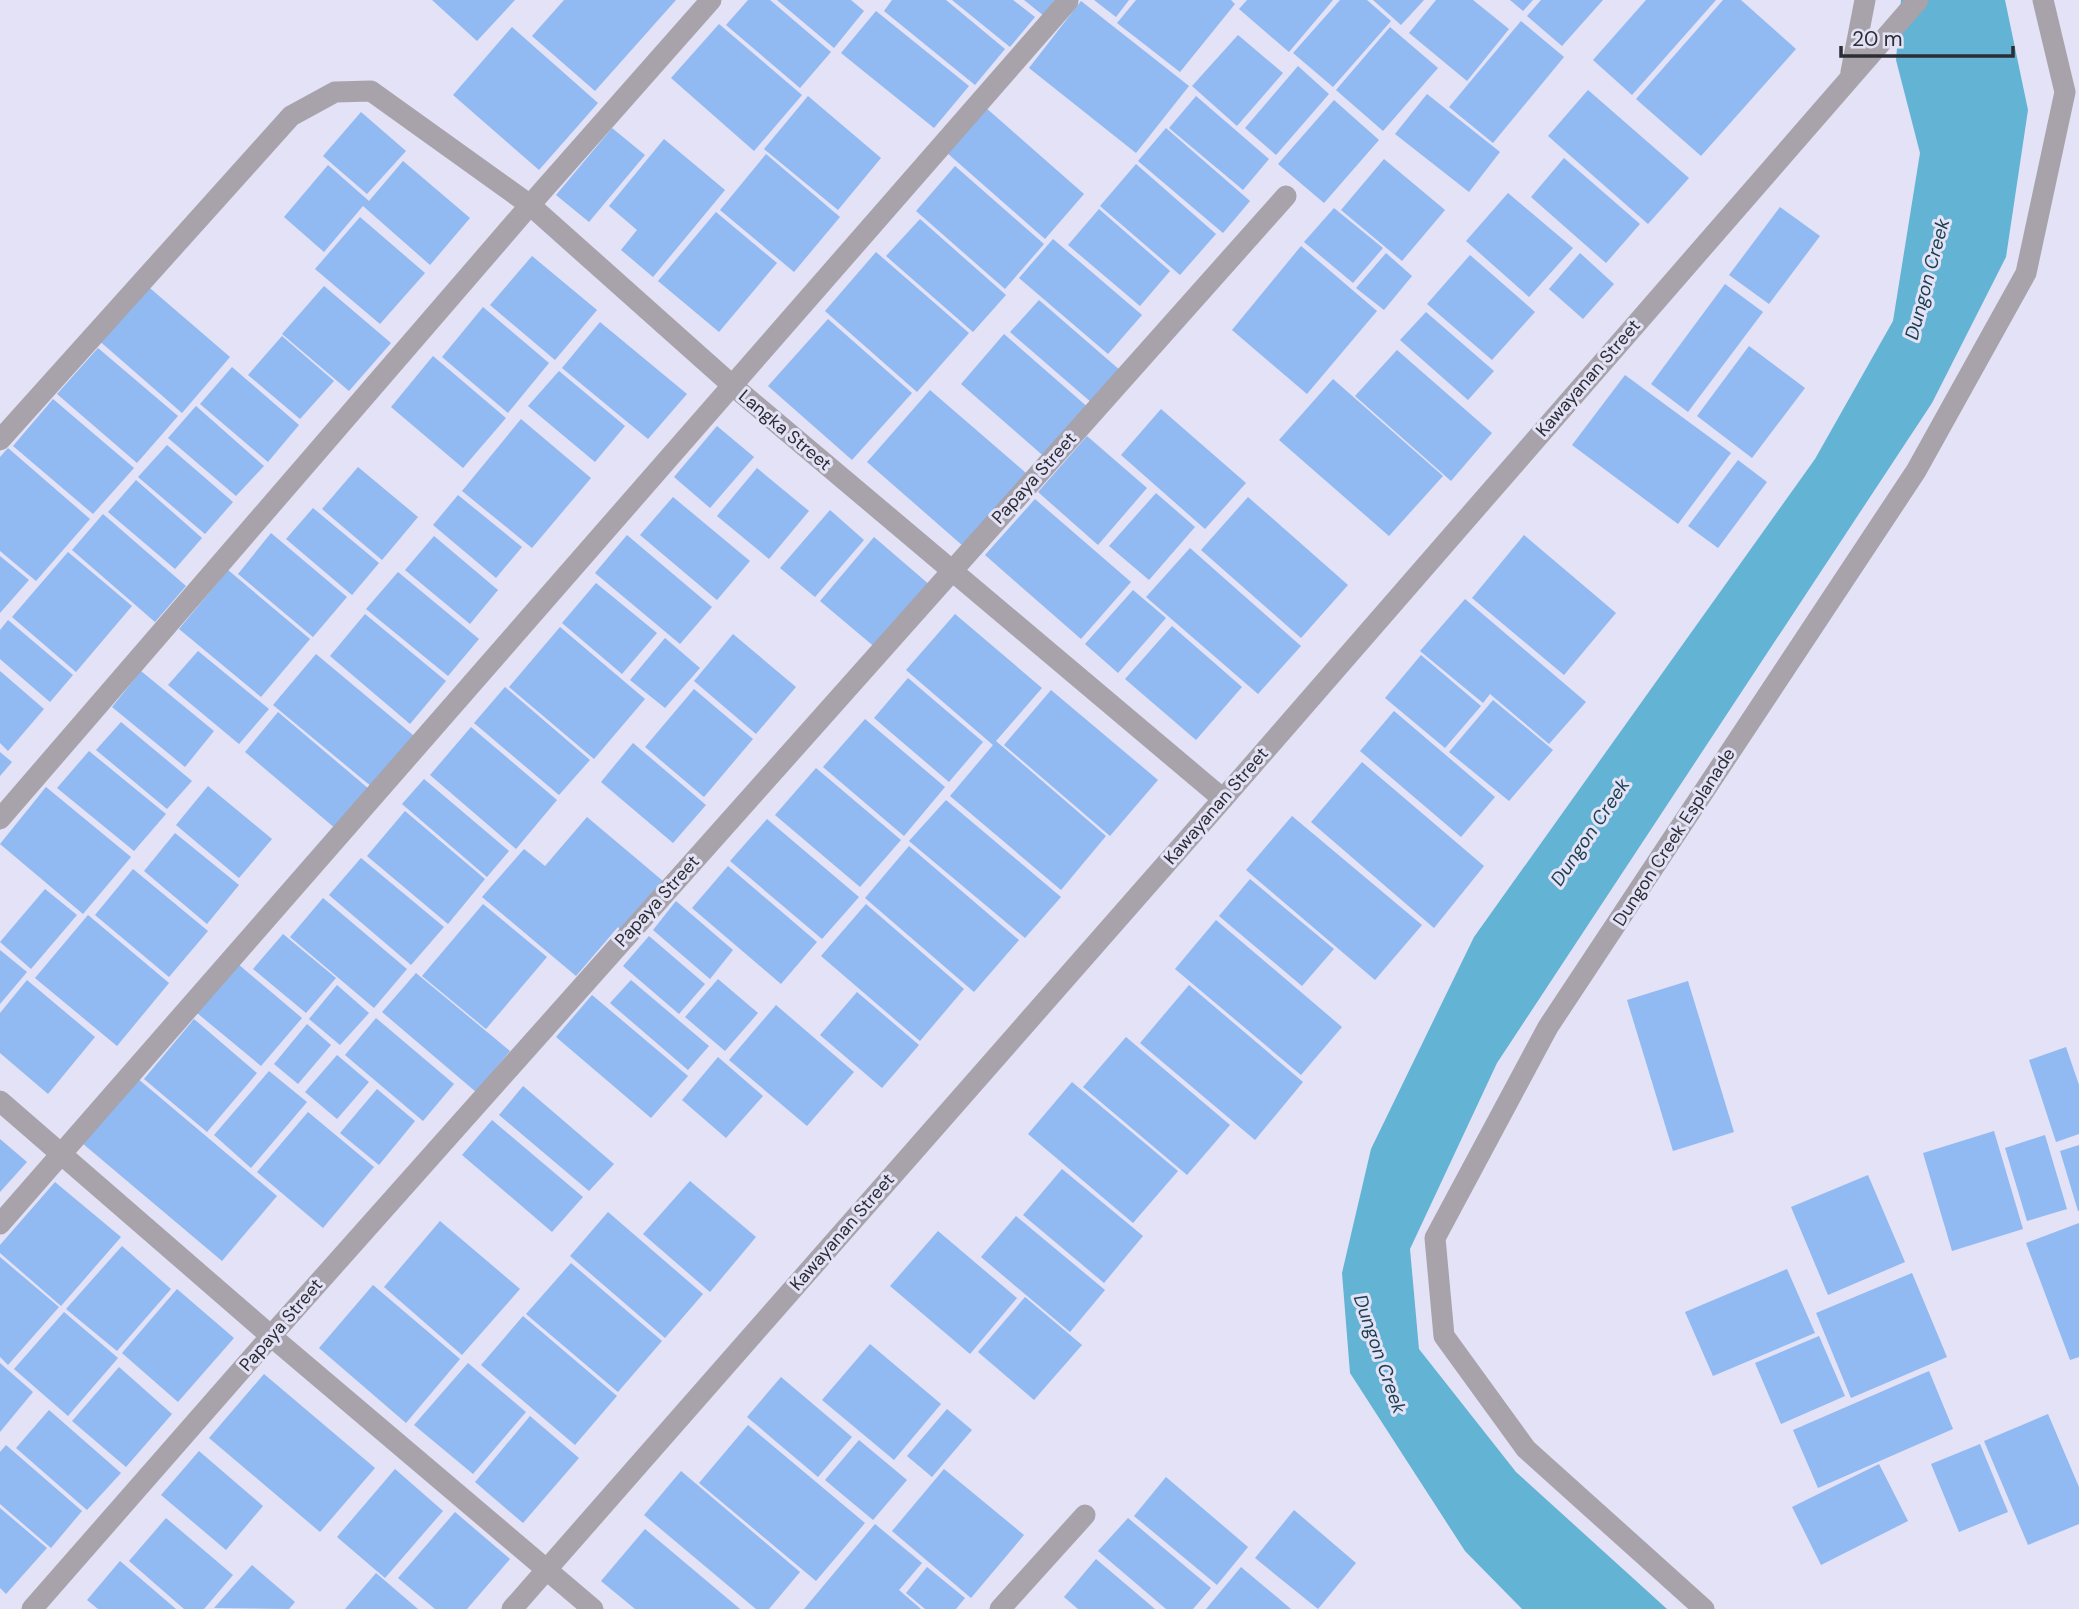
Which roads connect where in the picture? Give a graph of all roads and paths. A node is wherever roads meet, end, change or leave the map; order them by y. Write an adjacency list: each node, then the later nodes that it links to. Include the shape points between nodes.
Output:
1 (711, 0): 8 (street)
2 (1865, 0): 6 (street)
3 (1918, 0): 6 (street, Kawayanan Street)
4 (2043, 0): 24 (street, Dungon Creek Esplanade, via 2064,92 2026,273 1916,471 1548,1027 1435,1238 1444,1336 1526,1449)
5 (1068, 1): 9 (street)
6 (1851, 74): 12 (street, Kawayanan Street)
7 (1286, 196): 11 (street, Papaya Street)
8 (530, 205): 9 (street, Langka Street); 10 (street, Langka Street, via 371,91 335,92 291,116); 13 (street)
9 (733, 386): 11 (street, Langka Street); 15 (street)
10 (0, 440)
11 (953, 569): 12 (street, Langka Street); 17 (street, Papaya Street)
12 (1223, 799): 19 (street, Kawayanan Street)
13 (0, 819)
14 (0, 1101): 15 (street)
15 (61, 1156): 16 (street); 17 (street)
16 (0, 1224)
17 (271, 1336): 19 (street); 20 (street, Papaya Street)
18 (1085, 1515): 23 (street)
19 (545, 1570): 21 (street, Kawayanan Street); 22 (street)
20 (32, 1609)
21 (512, 1609)
22 (593, 1609)
23 (1000, 1609)
24 (1704, 1609)

